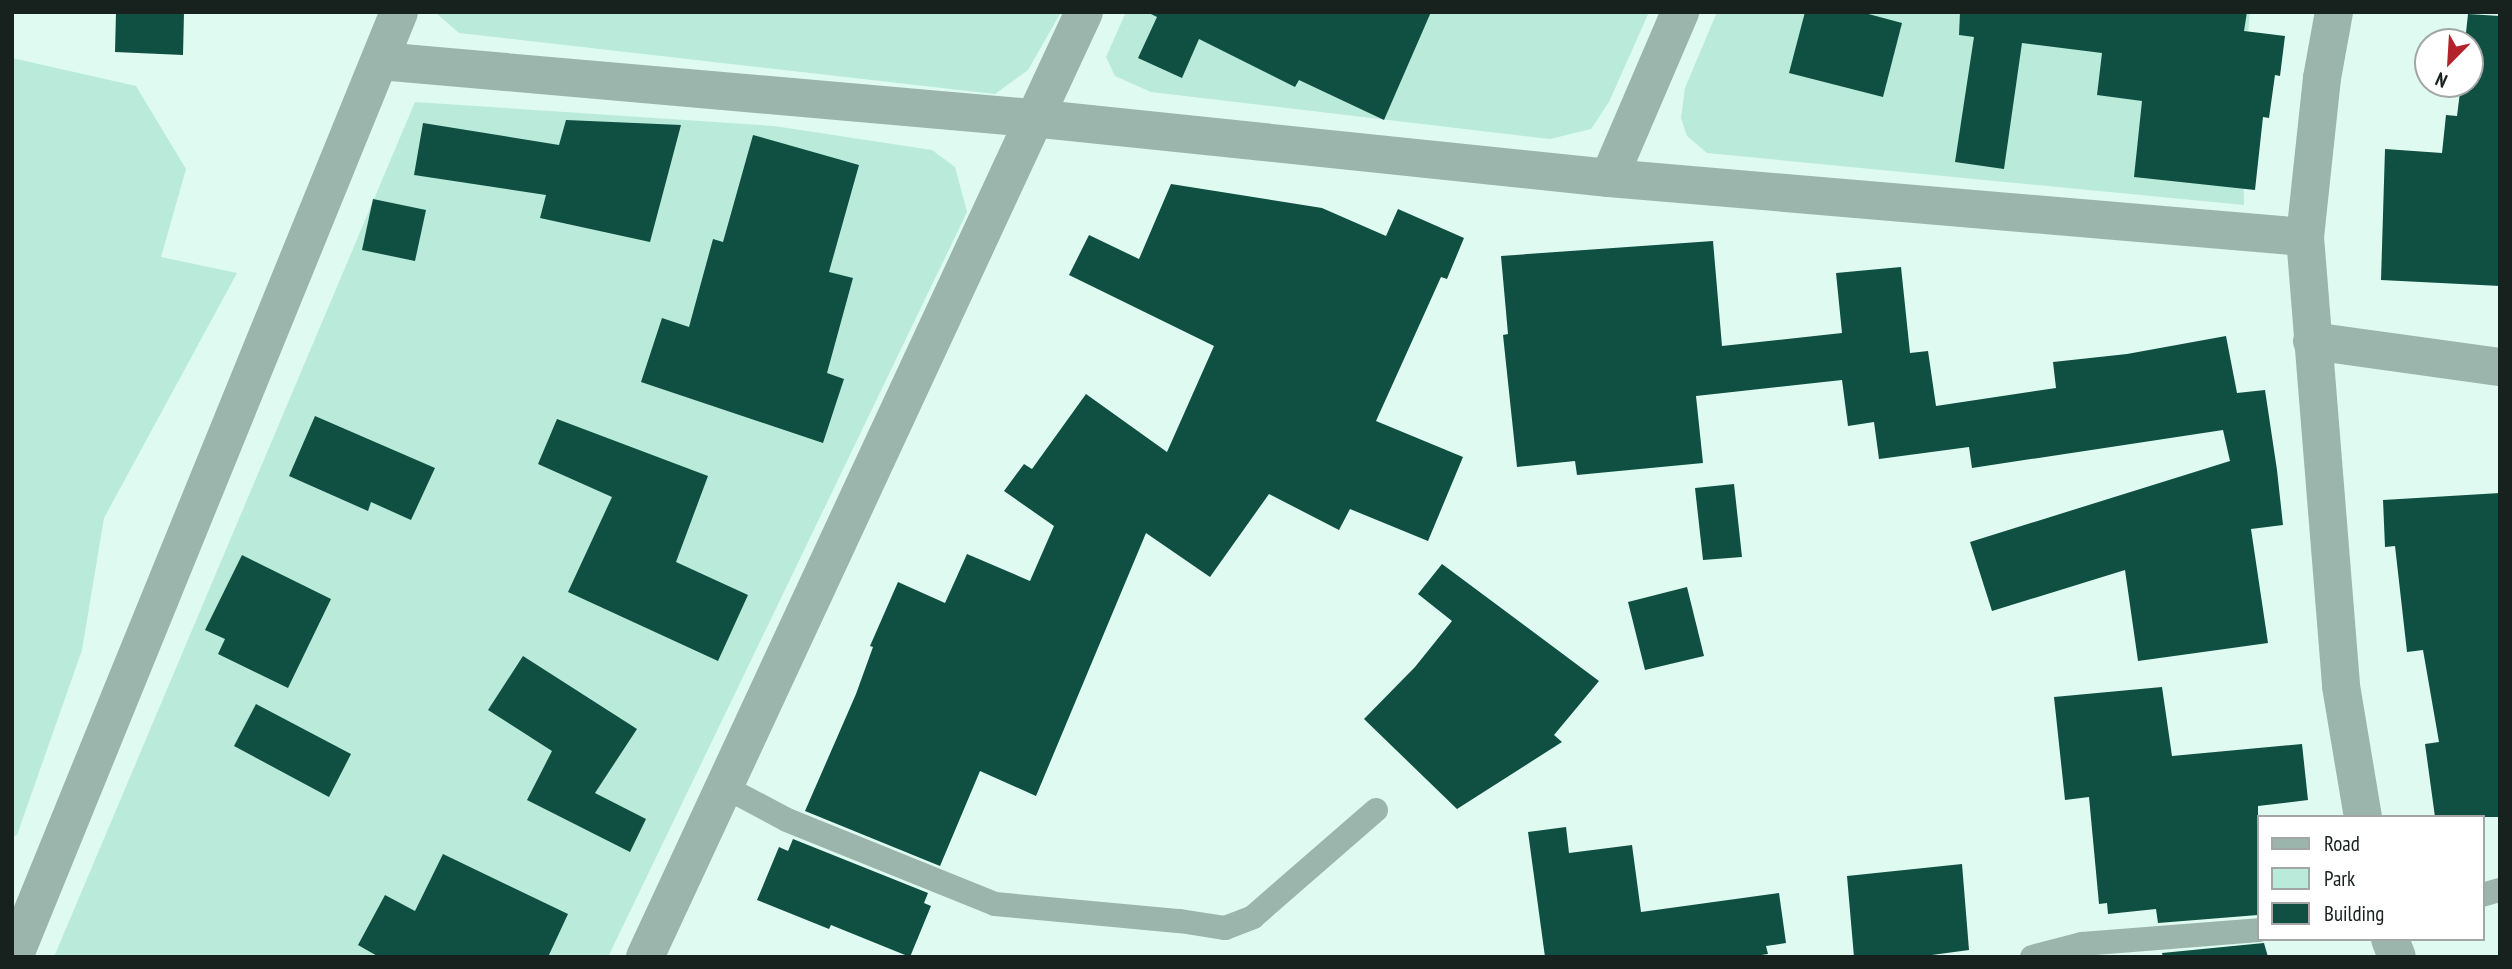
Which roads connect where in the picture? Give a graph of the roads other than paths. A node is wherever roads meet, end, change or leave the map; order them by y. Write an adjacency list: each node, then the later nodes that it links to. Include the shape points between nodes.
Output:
1 (399, 12): 5 (street)
2 (1084, 12): 6 (street)
3 (1680, 12): 7 (street)
4 (2334, 12): 8 (street)
5 (380, 61): 6 (street); 14 (street)
6 (1032, 118): 7 (street); 11 (street)
7 (1609, 178): 8 (street)
8 (2305, 237): 9 (street)
9 (2312, 341): 10 (street); 13 (street, via 2341,686)
10 (2500, 367)
11 (725, 787): 12 (lane, via 787,820 995,904 1225,928 1253,917); 17 (street)
12 (1376, 810)
13 (2363, 815)
14 (22, 909): 16 (street)
15 (2256, 930): 18 (lane, via 2082,944)
16 (14, 957)
17 (645, 957)
18 (2032, 957)

